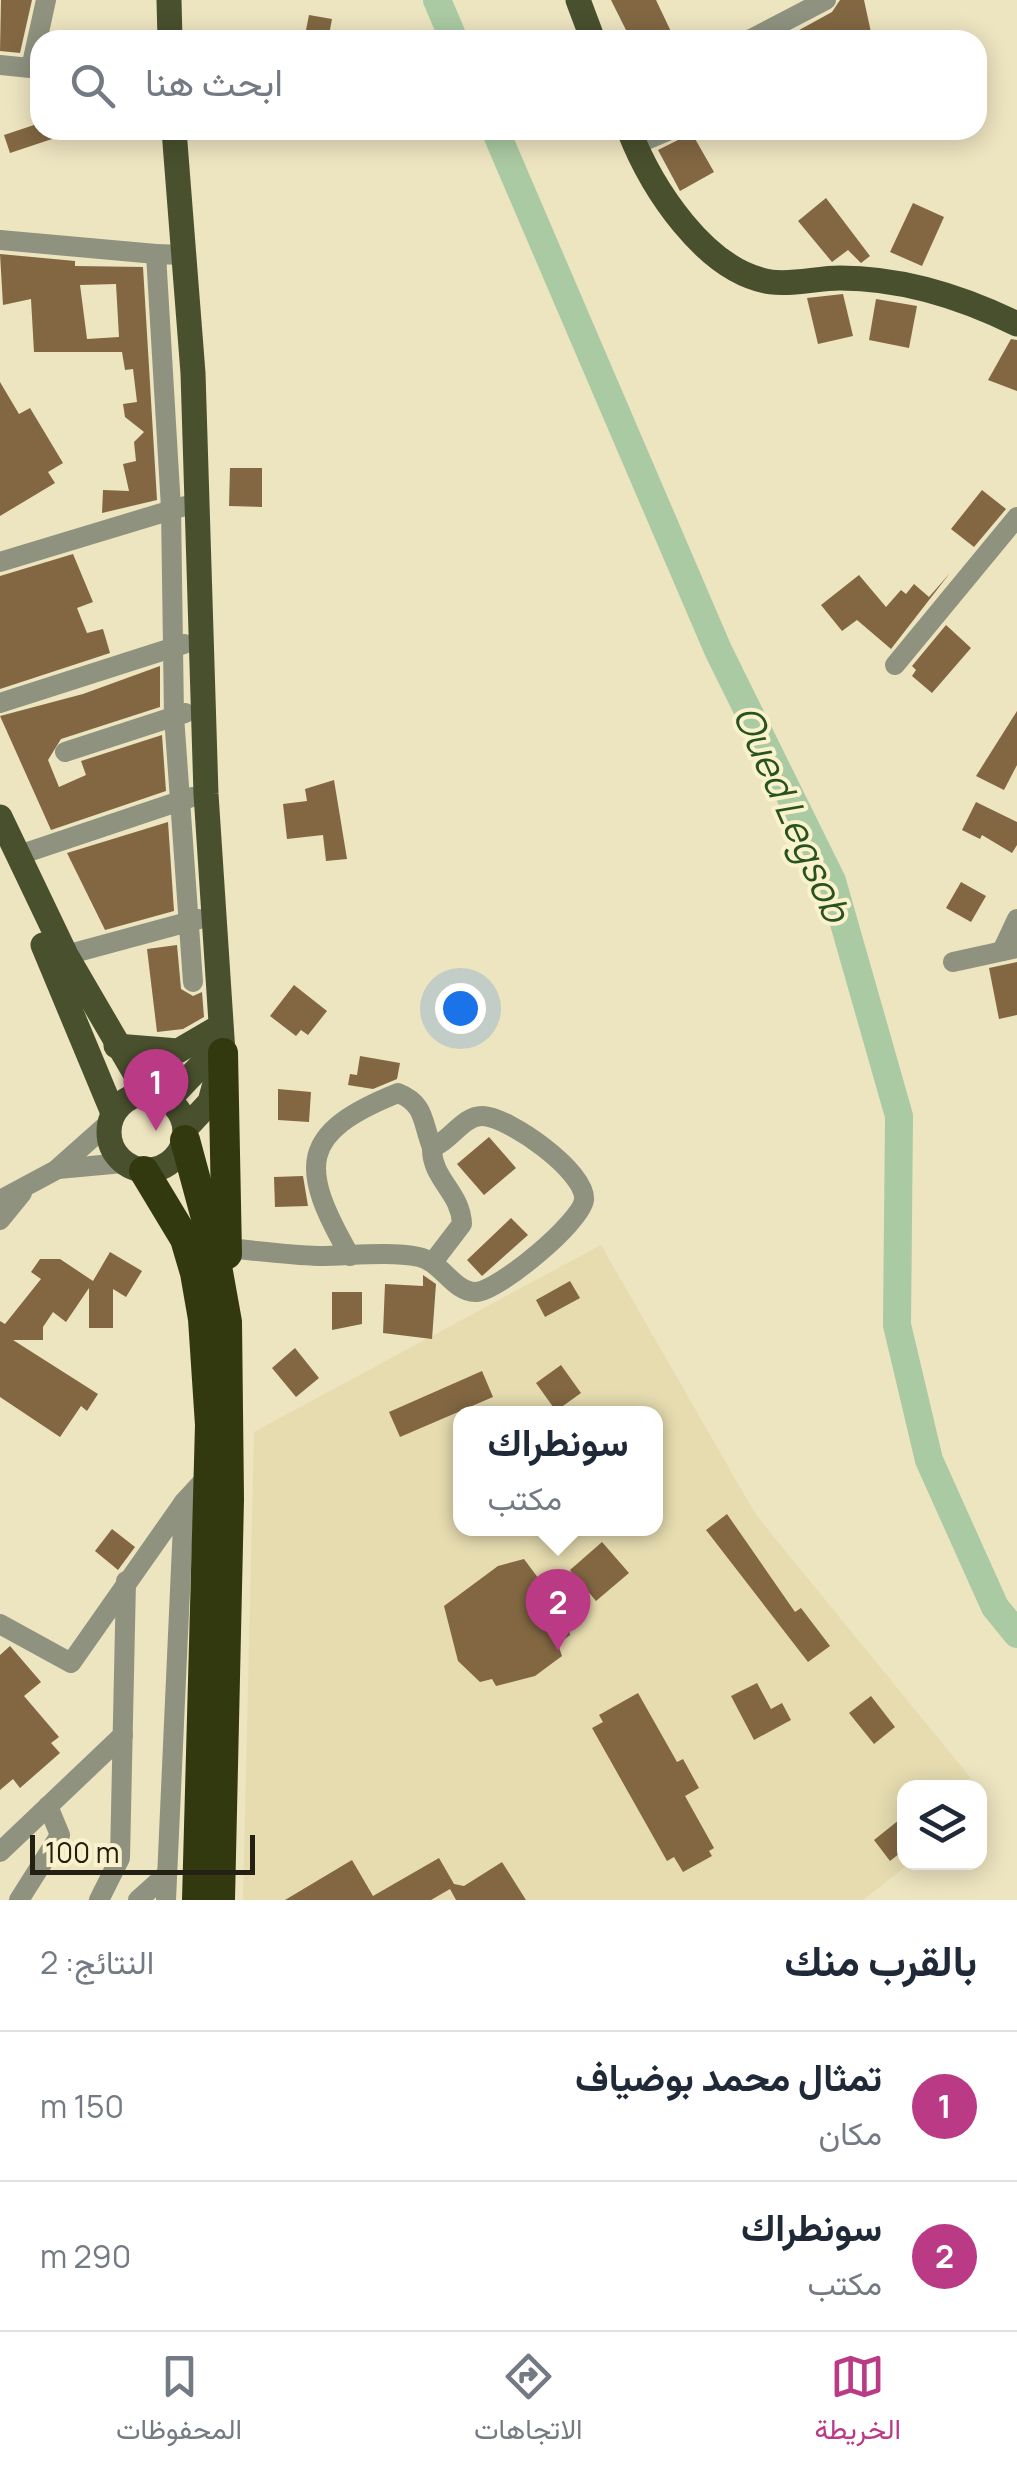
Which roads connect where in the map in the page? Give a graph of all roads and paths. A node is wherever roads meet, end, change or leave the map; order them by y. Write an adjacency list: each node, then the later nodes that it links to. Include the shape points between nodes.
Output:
1 (46, 0): 5 (street)
2 (169, 0): 6 (main road)
3 (578, 0): 7 (main road)
4 (826, 0): 8 (street)
5 (42, 30)
6 (170, 30)
7 (589, 30)
8 (768, 30)
9 (0, 65): 10 (street)
10 (30, 68)
11 (175, 140): 15 (main road)
12 (634, 140): 16 (main road, via 668,200 734,268 770,282 836,278 901,284)
13 (0, 240): 14 (street)
14 (156, 254): 15 (street); 17 (street)
15 (182, 255): 18 (main road)
16 (1017, 324)
17 (165, 372): 18 (street); 20 (street)
18 (193, 373): 19 (main road)
19 (199, 504): 20 (street); 23 (main road)
20 (172, 508): 22 (street); 24 (street)
21 (1017, 517): 25 (street)
22 (0, 562)
23 (204, 640): 24 (street); 27 (main road)
24 (172, 646): 26 (street); 28 (street)
25 (895, 665)
26 (0, 703)
27 (206, 706): 28 (street); 30 (main road)
28 (174, 716): 29 (street); 30 (street)
29 (65, 752)
30 (193, 796): 32 (street); 33 (main road)
31 (0, 818): 32 (main road)
32 (9, 855): 36 (main road); 42 (main road)
33 (200, 919): 36 (street); 38 (street); 39 (main road)
34 (1017, 919): 35 (street)
35 (1010, 950): 37 (street)
36 (66, 956): 40 (main road)
37 (953, 962)
38 (193, 982)
39 (218, 1032): 40 (main road, via 178,1052); 41 (main road, via 209,1057); 43 (main road, via 210,1102); 50 (highway)
40 (116, 1046): 41 (main road)
41 (158, 1097): 42 (main road, via 128,1099); 43 (main road, via 182,1118)
42 (111, 1118): 45 (main road, via 110,1145); 46 (street)
43 (185, 1134): 45 (main road, via 175,1159); 53 (highway)
44 (432, 1147): 51 (street, via 425,1116 412,1098 398,1093 348,1116 322,1140 315,1173); 52 (street, via 431,1163 460,1203 462,1224); 52 (street, via 472,1118 493,1118 542,1146 584,1193 578,1215 495,1285 467,1291)
45 (134, 1167): 46 (street); 54 (highway, via 185,1239 195,1273 206,1350)
46 (56, 1170): 47 (street)
47 (30, 1184): 48 (street); 49 (street)
48 (0, 1200)
49 (0, 1220)
50 (228, 1248): 51 (street); 53 (highway)
51 (350, 1256): 52 (street)
52 (433, 1262)
53 (226, 1322): 69 (highway)
54 (206, 1478): 55 (street); 68 (highway)
55 (184, 1502): 56 (street); 57 (street)
56 (152, 1546): 57 (street); 58 (street)
57 (182, 1552): 63 (street)
58 (126, 1581): 59 (street, via 71,1663); 60 (street)
59 (0, 1624)
60 (122, 1736): 61 (street); 65 (street, via 120,1858)
61 (48, 1806): 62 (street); 64 (street, via 60,1835)
62 (0, 1852)
63 (167, 1874): 66 (street); 67 (street)
64 (19, 1900)
65 (100, 1900)
66 (138, 1900)
67 (166, 1900)
68 (197, 1900)
69 (220, 1900)

